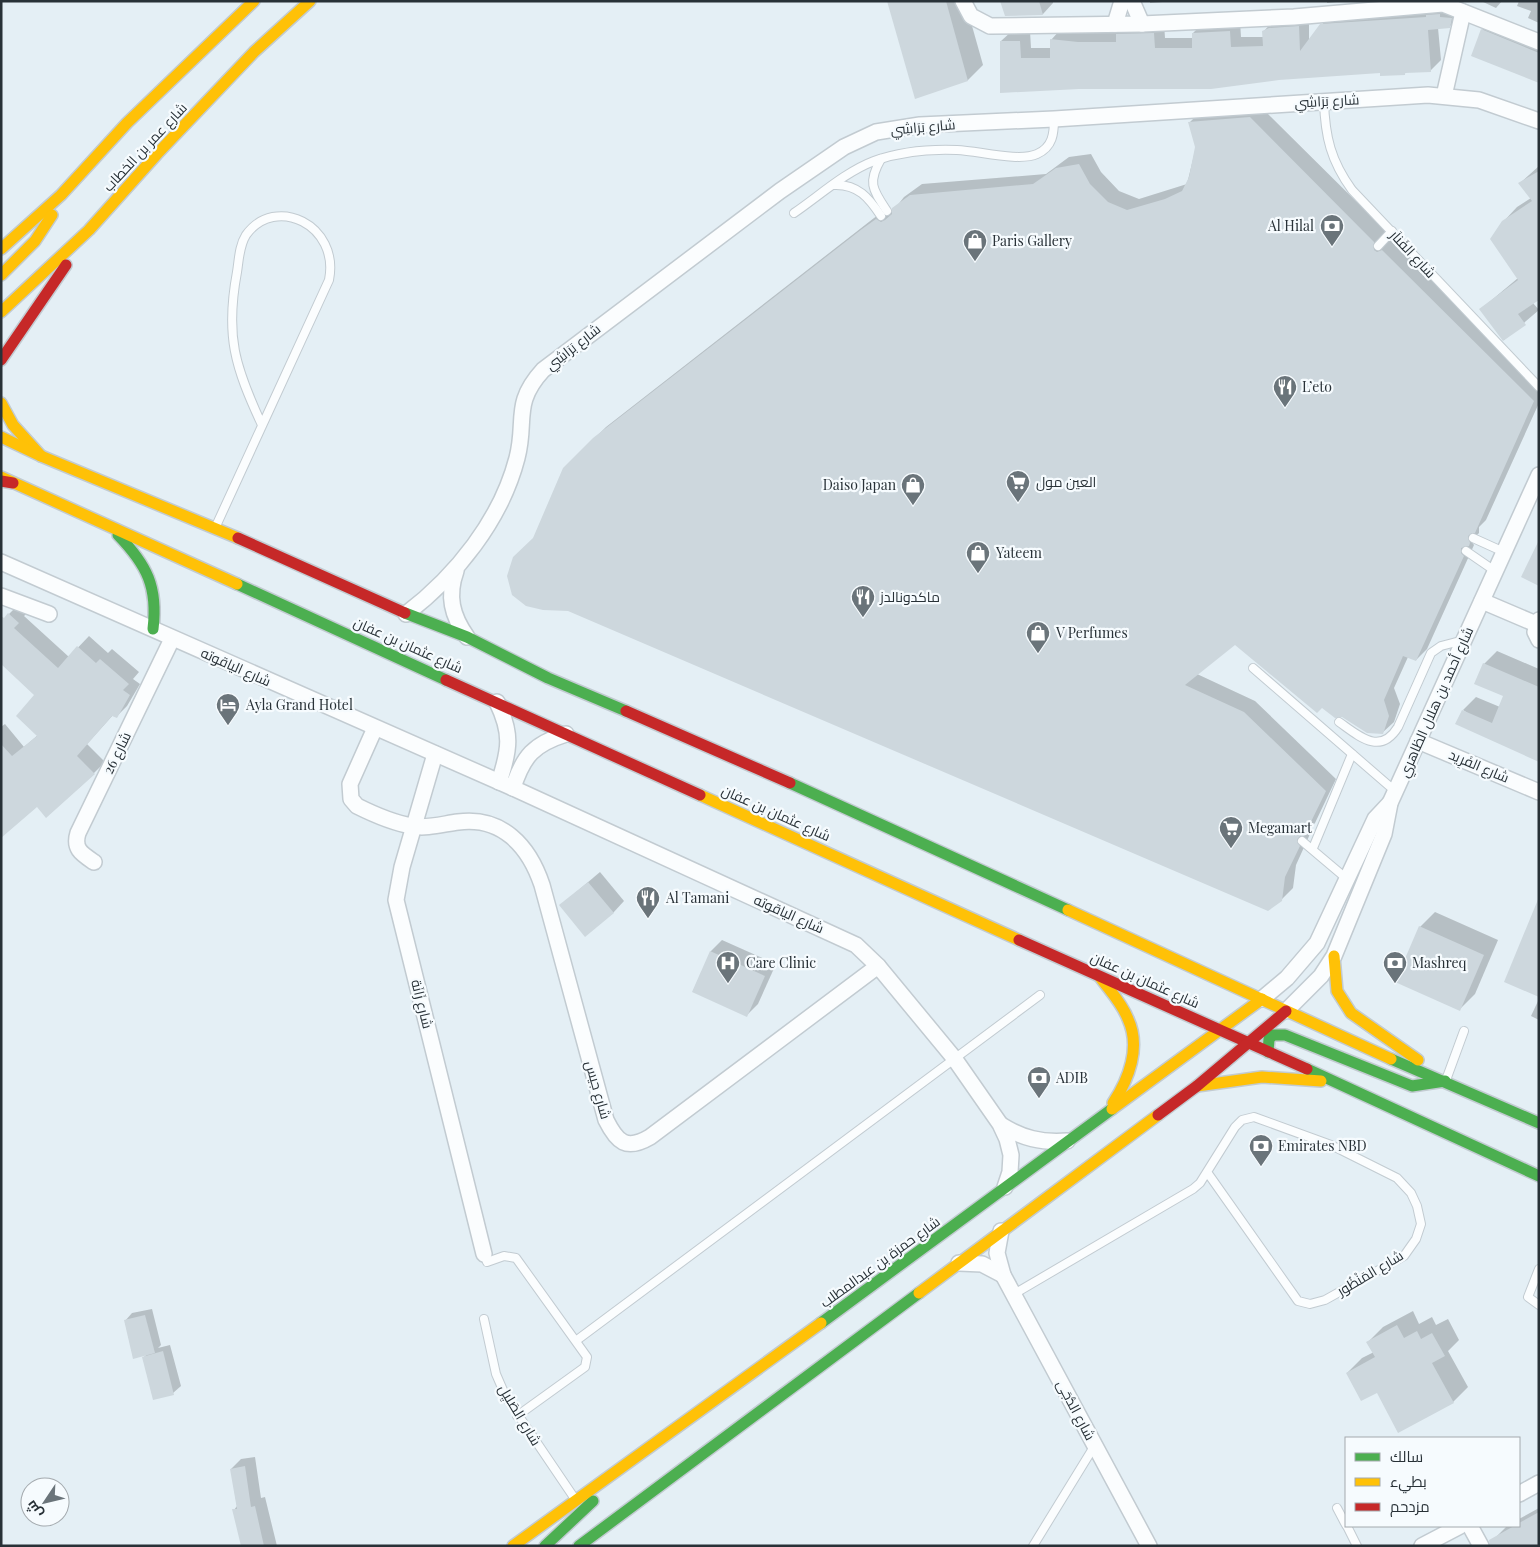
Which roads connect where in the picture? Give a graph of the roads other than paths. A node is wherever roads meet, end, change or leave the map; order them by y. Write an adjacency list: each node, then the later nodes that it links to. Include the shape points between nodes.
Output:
1 (254, 1): 19 (main road, شارع عمر بن الخطاب, via 127,123)
2 (310, 1): 21 (main road, شارع عمر بن الخطاب, via 228,79)
3 (963, 1): 10 (street, via 971,16 990,26)
4 (1122, 1): 10 (street)
5 (1132, 1): 11 (street)
6 (1293, 1): 9 (street)
7 (1443, 3): 8 (street); 9 (street)
8 (1463, 12): 12 (street); 13 (street)
9 (1294, 17): 11 (street)
10 (1115, 24): 11 (street)
11 (1142, 24)
12 (1539, 42)
13 (1444, 96): 14 (street, شارع بَرَاشِي); 16 (street, شارع بَرَاشِي, via 1479,100)
14 (1324, 101): 15 (street, شارع بَرَاشِي); 22 (lane, شارع الفَناَر, via 1324,128 1342,175)
15 (1054, 119): 17 (lane, via 1054,137 1046,148 1032,156 942,150); 41 (street, شارع بَرَاشِي, via 920,125 894,128 860,139 780,192 590,334 530,384 520,414 521,439 512,473 494,515)
16 (1539, 120)
17 (881, 160): 18 (lane, via 853,172); 18 (lane, via 875,170 873,185 884,213 862,192 849,186)
18 (834, 185): 20 (lane)
19 (61, 195): 24 (main road, شارع عمر بن الخطاب); 25 (main road, via 49,222 35,241)
20 (794, 213)
21 (89, 230): 26 (main road, شارع عمر بن الخطاب); 27 (main road)
22 (1392, 232): 23 (lane); 28 (lane, شارع الفَناَر)
23 (1378, 246)
24 (1, 249)
25 (1, 275)
26 (1, 312)
27 (1, 360)
28 (1539, 387)
29 (1, 402): 32 (main road, via 18,432)
30 (262, 425): 30 (lane, via 331,270 331,259 323,238 307,224 286,217 264,221 247,234 242,244 232,300 236,363); 36 (lane)
31 (1, 437): 32 (main road, شارع عثمان بن عفان)
32 (41, 456): 36 (main road, شارع عثمان بن عفان)
33 (1539, 475): 39 (street, شارع أحمد بن هلال الظاهري)
34 (5, 480): 35 (main road, شارع عثمان بن عفان)
35 (109, 526): 48 (main road, via 142,561 151,579 155,596); 54 (main road, شارع عثمان بن عفان)
36 (215, 527): 46 (main road, شارع عثمان بن عفان)
37 (1472, 538): 39 (lane)
38 (1466, 551): 42 (lane)
39 (1504, 552): 42 (street, شارع أحمد بن هلال الظاهري)
40 (1, 562): 48 (street, شارع الياقوته)
41 (456, 570): 46 (street, شارع بَرَاشِي); 49 (street, شارع بَرَاشِي, via 450,598 458,625)
42 (1495, 571): 44 (street, شارع أحمد بن هلال الظاهري)
43 (1, 596): 45 (street)
44 (1482, 601): 47 (street); 51 (street, شارع أحمد بن هلال الظاهري)
45 (49, 614)
46 (406, 614): 49 (main road, شارع عثمان بن عفان)
47 (1537, 622): 52 (street, via 1535,632)
48 (152, 629): 50 (street, شارع الياقوته)
49 (467, 637): 73 (main road, شارع عثمان بن عفان, via 548,678 714,748)
50 (172, 639): 56 (street, شارع الياقوته); 67 (street, شارع 26, via 78,833 78,849)
51 (1464, 640): 55 (lane, via 1440,646 1431,653 1391,737 1380,742 1367,741); 58 (street, شارع أحمد بن هلال الظاهري)
52 (1539, 640)
53 (1253, 668): 60 (lane)
54 (496, 702): 57 (main road, شارع عثمان بن عفان); 61 (street, via 508,736)
55 (1339, 722)
56 (375, 728): 59 (street, شارع الياقوته); 64 (street, via 350,784 351,799 365,810)
57 (566, 734): 61 (street, via 535,748); 71 (main road, شارع عثمان بن عفان)
58 (1418, 741): 62 (street, شارع الفَرِيد); 63 (street, شارع أحمد بن هلال الظاهري)
59 (435, 754): 61 (street, شارع الياقوته); 64 (street, شارع زَانَة)
60 (1352, 754): 63 (lane); 66 (lane)
61 (506, 785): 70 (street, شارع الياقوته, via 846,940)
62 (1539, 792)
63 (1392, 797): 68 (street, شارع أحمد بن هلال الظاهري, via 1376,819); 69 (street, شارع أحمد بن هلال الظاهري, via 1384,834)
64 (413, 827): 70 (street, شارع جيس, via 460,821 482,822 502,828 529,855 542,885 606,1120 616,1138 624,1143 634,1145 650,1137); 91 (street, شارع زَانَة, via 396,900)
65 (1302, 841): 66 (lane)
66 (1313, 848): 68 (lane)
67 (94, 862)
68 (1347, 879): 73 (street, شارع أحمد بن هلال الظاهري, via 1317,943 1287,978)
69 (1334, 956): 74 (street, شارع أحمد بن هلال الظاهري, via 1321,976); 80 (main road, via 1337,991 1351,1013)
70 (878, 966): 79 (street, شارع الياقوته)
71 (1100, 977): 75 (main road, شارع عثمان بن عفان); 83 (main road, via 1131,1026 1128,1076)
72 (1040, 995): 79 (lane)
73 (1262, 999): 74 (main road, شارع عثمان بن عفان); 75 (main road, شارع حمزة بن عبدالمطلب)
74 (1286, 1011): 77 (main road); 80 (main road, شارع عثمان بن عفان)
75 (1220, 1029): 77 (main road, شارع عثمان بن عفان); 83 (main road, شارع حمزة بن عبدالمطلب)
76 (1464, 1030): 80 (lane)
77 (1248, 1044): 78 (main road, شارع عثمان بن عفان); 82 (main road)
78 (1268, 1052): 80 (main road, via 1269,1040 1278,1034 1412,1086); 81 (main road, شارع عثمان بن عفان)
79 (954, 1058): 85 (street, شارع الياقوته); 98 (lane)
80 (1445, 1081): 84 (main road, شارع عثمان بن عفان)
81 (1338, 1083): 82 (main road, via 1262,1077); 88 (main road, شارع عثمان بن عفان)
82 (1197, 1086): 90 (main road)
83 (1108, 1111): 86 (main road, شارع حمزة بن عبدالمطلب)
84 (1539, 1123)
85 (1000, 1124): 86 (street, شارع الياقوته, via 1032,1140); 89 (street, شارع الياقوته, via 1011,1155)
86 (1067, 1141): 89 (main road, شارع حمزة بن عبدالمطلب)
87 (1207, 1172): 87 (lane, شارع المَنْظُور, via 1235,1127 1242,1120 1254,1117 1330,1145 1396,1178 1411,1193 1421,1224 1416,1239 1404,1256 1325,1300 1310,1304 1298,1301); 95 (lane, شارع المَنْظُور, via 1200,1183 1186,1194)
88 (1539, 1176)
89 (1006, 1187): 101 (main road, شارع حمزة بن عبدالمطلب)
90 (1001, 1231): 92 (main road); 94 (street, شارع الدُّجَى, via 997,1253)
91 (484, 1254): 98 (lane, via 487,1262 504,1256 516,1258)
92 (959, 1263): 94 (street, شارع الدُّجَى, via 982,1264); 112 (main road)
93 (1539, 1269): 96 (lane, via 1528,1297)
94 (1002, 1276): 95 (street, شارع الدُّجَى)
95 (1014, 1294): 100 (street, شارع الدُّجَى)
96 (1539, 1304)
97 (484, 1320): 99 (lane, شارع الصَليِل, via 496,1374)
98 (577, 1340): 99 (lane, via 587,1357 585,1367)
99 (517, 1416): 104 (lane, شارع الصَليِل)
100 (1095, 1445): 113 (lane); 114 (street, شارع الدُّجَى)
101 (631, 1461): 104 (main road, شارع حمزة بن عبدالمطلب); 111 (main road, via 583,1512)
102 (1539, 1483): 103 (street)
103 (1520, 1493)
104 (576, 1501): 110 (main road, شارع حمزة بن عبدالمطلب)
105 (1337, 1508): 106 (lane)
106 (1345, 1523)
107 (1347, 1527): 115 (lane)
108 (1458, 1527): 116 (street)
109 (1471, 1527): 117 (street)
110 (513, 1546)
111 (545, 1546)
112 (579, 1546)
113 (1033, 1546)
114 (1149, 1546)
115 (1357, 1546)
116 (1422, 1546)
117 (1481, 1546)

